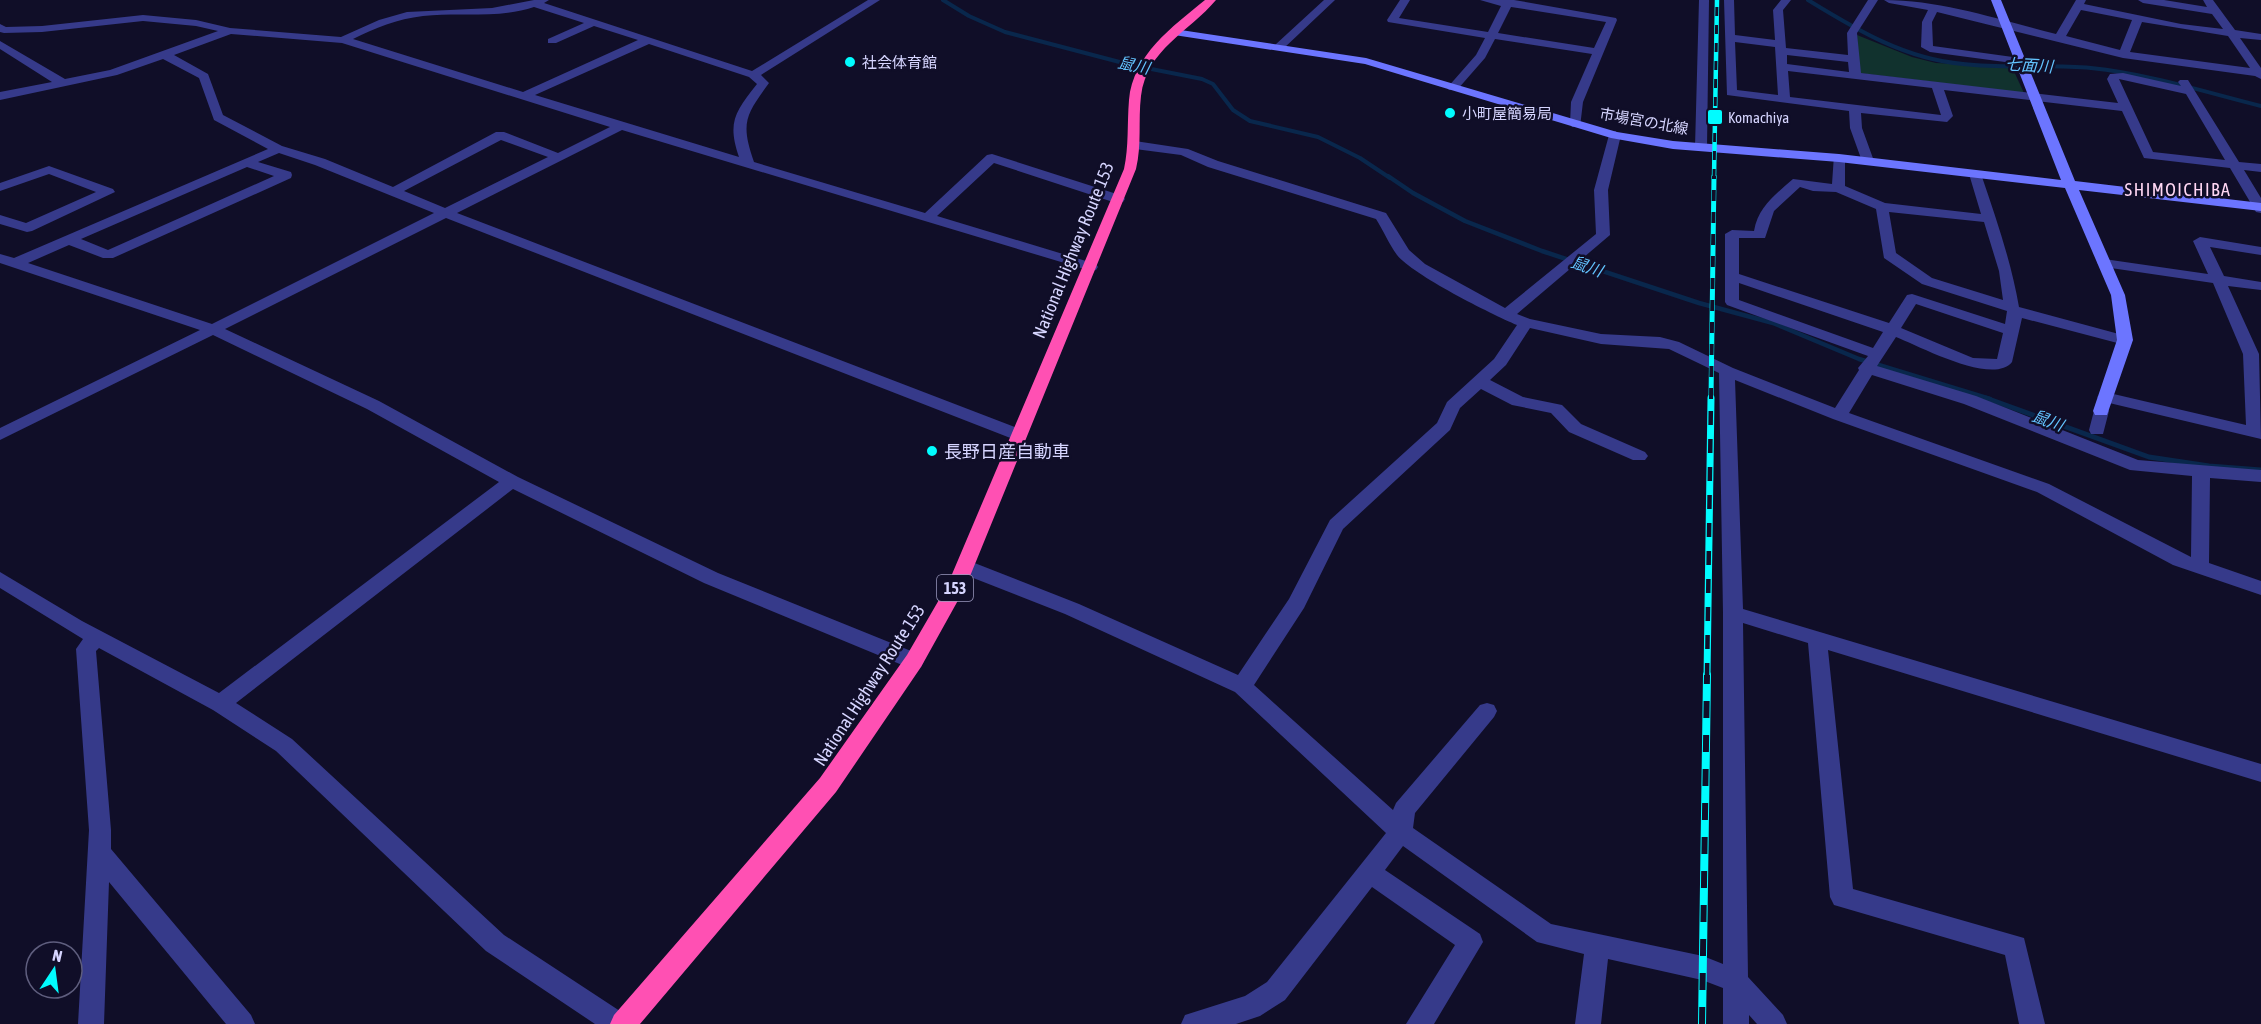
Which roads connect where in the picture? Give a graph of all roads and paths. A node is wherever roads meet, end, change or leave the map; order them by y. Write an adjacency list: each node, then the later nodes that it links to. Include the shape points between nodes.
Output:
1 (875, 0): 43 (street)
2 (1211, 0): 24 (highway, National Highway Route 153 / 153)
3 (1330, 0): 34 (street)
4 (1405, 0): 26 (street, via 1392,20)
5 (1485, 0): 15 (street)
6 (1704, 0): 60 (street)
7 (1729, 0): 28 (street)
8 (1786, 0): 35 (street, via 1778,10)
9 (1873, 0): 39 (street, via 1854,28)
10 (1889, 0): 17 (street)
11 (1996, 0): 21 (street)
12 (2143, 0): 18 (street)
13 (2208, 0): 18 (street)
14 (539, 2): 20 (street); 29 (street, via 498,13 405,15)
15 (1508, 2): 26 (street); 36 (street, via 1612,20)
16 (2080, 3): 19 (street); 30 (street)
17 (1934, 8): 21 (street); 41 (street, via 1927,22 1929,49)
18 (2216, 11): 25 (street)
19 (2138, 19): 25 (street); 38 (street)
20 (595, 22): 31 (street); 32 (street)
21 (2005, 26): 30 (street); 41 (street)
22 (1, 30): 23 (street, via 143,18)
23 (230, 31): 29 (street); 37 (street)
24 (1174, 32): 34 (street, 市場宮の北線); 59 (highway, National Highway Route 153 / 153, via 1145,68 1137,87)
25 (2231, 33): 27 (street); 44 (street)
26 (1491, 35): 36 (street); 48 (street, via 1481,56)
27 (2261, 37)
28 (1729, 38): 35 (street); 53 (street, via 1731,93)
29 (343, 39): 50 (street)
30 (2060, 39): 38 (street)
31 (648, 40): 43 (street); 50 (street)
32 (552, 41)
33 (0, 44): 46 (street)
34 (1279, 47): 48 (street, 市場宮の北線, via 1366,62)
35 (1781, 48): 39 (street); 42 (street)
36 (1598, 52): 56 (street, via 1576,102)
37 (165, 55): 46 (street); 61 (street, via 204,76 218,117)
38 (2123, 55): 40 (street)
39 (1853, 59): 45 (street)
40 (2172, 63): 44 (street); 49 (street)
41 (2021, 64): 52 (street)
42 (1782, 67): 45 (street); 53 (street)
43 (753, 75): 66 (street, via 764,83 740,113 738,135)
44 (2260, 75)
45 (1855, 76): 47 (street)
46 (64, 84): 51 (street)
47 (1937, 86): 52 (street); 55 (street, via 1947,116 1943,119)
48 (1453, 88): 56 (street, 市場宮の北線)
49 (2188, 89): 54 (street, via 2114,76); 67 (street)
50 (526, 95): 57 (street)
51 (0, 96)
52 (2035, 97): 54 (street); 70 (street)
53 (1784, 100): 55 (street)
54 (2126, 108): 67 (street, via 2148,155)
55 (1855, 109): 64 (street, via 1856,128)
56 (1576, 124): 58 (street, 市場宮の北線)
57 (621, 126): 62 (street); 66 (street)
58 (1615, 135): 60 (street, 市場宮の北線); 90 (street, via 1601,190 1603,235)
59 (1135, 145): 74 (highway, National Highway Route 153 / 153); 90 (street, via 1184,152 1380,216 1403,253 1420,267)
60 (1701, 147): 63 (street, 市場宮の北線)
61 (278, 149): 65 (street); 73 (street)
62 (558, 157): 73 (street, via 500,135); 77 (street)
63 (1839, 158): 64 (street, 市場宮の北線); 72 (street)
64 (1868, 161): 69 (street, 市場宮の北線)
65 (247, 163): 81 (street); 81 (street, via 286,175 108,255)
66 (748, 164): 78 (street)
67 (2234, 165): 68 (street); 76 (street)
68 (2261, 168)
69 (1975, 174): 70 (street, 市場宮の北線); 80 (street)
70 (2070, 185): 76 (street, 市場宮の北線); 84 (street)
71 (0, 187): 79 (street, via 49,170 108,192 27,228)
72 (1838, 188): 75 (street); 86 (street, via 1798,182 1762,217 1760,236 1732,234)
73 (393, 192): 77 (street)
74 (1118, 199): 78 (street, via 992,158); 85 (highway, National Highway Route 153 / 153)
75 (1882, 207): 80 (street); 89 (street, via 1889,255 1927,281)
76 (2261, 208)
77 (445, 213): 92 (street); 104 (street)
78 (927, 218): 85 (street)
79 (0, 219)
80 (1990, 219): 89 (street)
81 (70, 240): 83 (street)
82 (2261, 251): 87 (street, via 2200,242)
83 (8, 261): 92 (street)
84 (2104, 262): 87 (street); 95 (street, via 2118,296)
85 (1090, 267): 104 (highway, National Highway Route 153 / 153)
86 (1732, 276): 93 (street); 96 (street, via 1732,302)
87 (2220, 281): 88 (street); 102 (street, via 2251,354)
88 (2261, 286)
89 (2014, 310): 94 (street); 95 (street)
90 (1506, 315): 91 (street)
91 (1526, 323): 97 (street, via 1601,339 1674,345); 98 (street, via 1500,362)
92 (213, 329): 103 (street); 108 (street, via 373,405)
93 (1893, 330): 94 (street, via 1912,298); 94 (street, via 1970,362 1997,365 2004,362); 96 (street)
94 (2011, 331)
95 (2125, 340): 99 (street)
96 (1872, 360): 100 (street); 106 (street, via 2136,466)
97 (1727, 371): 100 (street); 113 (street)
98 (1480, 382): 105 (street, via 1518,401 1556,409 1575,428); 117 (street, via 1453,406 1444,426 1336,525 1297,603)
99 (2103, 404): 101 (street); 102 (street)
100 (1839, 415): 110 (street, via 2043,488)
101 (2097, 430)
102 (2258, 433)
103 (0, 435)
104 (1019, 435): 109 (highway, National Highway Route 153 / 153)
105 (1639, 456)
106 (2201, 471): 107 (street); 110 (street)
107 (2261, 476)
108 (512, 482): 116 (street, via 711,578); 118 (street)
109 (965, 567): 116 (highway, National Highway Route 153 / 153); 117 (street, via 1072,609)
110 (2200, 567): 112 (street)
111 (0, 579): 114 (street)
112 (2261, 588)
113 (1733, 613): 115 (street); 125 (street)
114 (96, 637): 118 (street); 122 (street, via 86,649)
115 (1817, 638): 120 (street); 135 (street, via 1842,897 2015,946)
116 (914, 661): 129 (highway, National Highway Route 153 / 153, via 828,785)
117 (1242, 686): 121 (street)
118 (219, 704): 128 (street, via 284,745 495,943)
119 (1487, 711): 121 (street, via 1404,810)
120 (2261, 773)
121 (1401, 832): 123 (street); 124 (street, via 1546,934)
122 (99, 852): 126 (street); 127 (street)
123 (1369, 872): 130 (street, via 1276,991 1251,1007); 131 (street, via 1471,942)
124 (1597, 946): 125 (street, via 1703,968); 132 (street)
125 (1735, 981): 133 (street); 134 (street)
126 (91, 1024)
127 (242, 1024)
128 (617, 1024)
129 (623, 1024)
130 (1194, 1024)
131 (1419, 1024)
132 (1588, 1024)
133 (1736, 1024)
134 (1774, 1024)
135 (2032, 1024)

